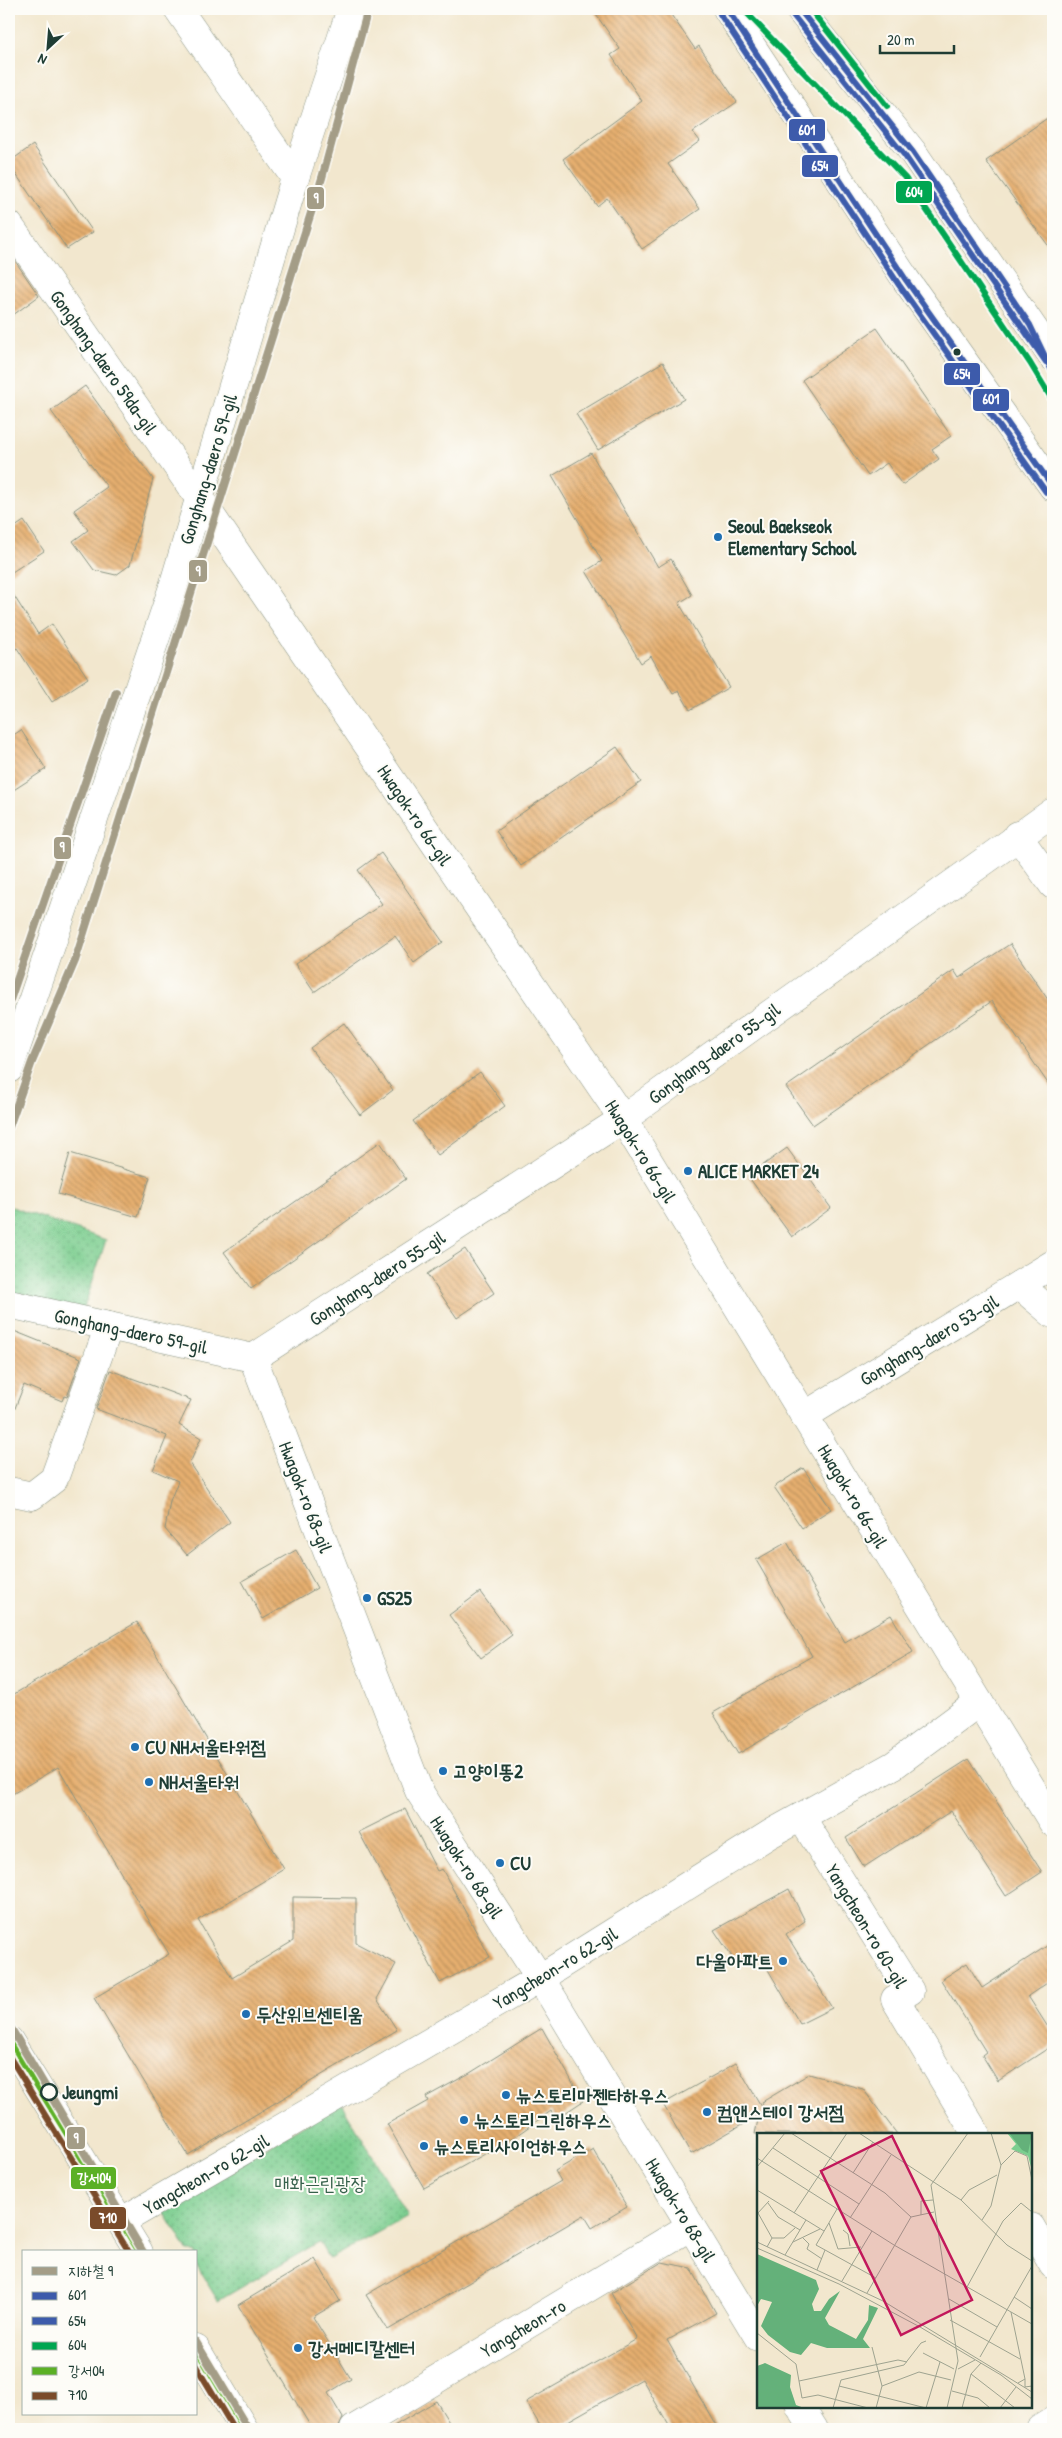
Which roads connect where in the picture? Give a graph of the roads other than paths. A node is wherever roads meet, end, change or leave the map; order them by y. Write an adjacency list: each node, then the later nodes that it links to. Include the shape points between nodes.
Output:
1 (178, 9): 5 (street)
2 (351, 9): 5 (street, Gonghang-daero 59-gil)
3 (726, 9): 8 (street, via 906,280)
4 (799, 9): 7 (street, via 912,151)
5 (295, 178): 9 (street, Gonghang-daero 59-gil)
6 (9, 225): 9 (street, Gonghang-daero 59da-gil)
7 (1053, 357)
8 (1053, 487)
9 (199, 498): 13 (street, Gonghang-daero 59-gil, via 172,590); 14 (street, Hwagok-ro 66-gil)
10 (1053, 812): 11 (street, Gonghang-daero 55-gil)
11 (1017, 835): 12 (street); 14 (street, Gonghang-daero 55-gil)
12 (1053, 885)
13 (9, 1069)
14 (623, 1119): 20 (street, Gonghang-daero 55-gil); 21 (street, Hwagok-ro 66-gil)
15 (1053, 1264): 16 (street, Gonghang-daero 53-gil)
16 (1018, 1285): 18 (street); 21 (street, Gonghang-daero 53-gil)
17 (9, 1304): 19 (street, Gonghang-daero 59-gil)
18 (1053, 1314)
19 (109, 1326): 20 (street, Gonghang-daero 59-gil); 22 (street, via 54,1478 32,1496)
20 (253, 1358): 26 (street, Hwagok-ro 68-gil, via 419,1791)
21 (804, 1416): 23 (street, Hwagok-ro 66-gil)
22 (9, 1491)
23 (979, 1702): 24 (street, Yangcheon-ro 62-gil, via 894,1765); 25 (street, Hwagok-ro 66-gil)
24 (801, 1817): 26 (street, Yangcheon-ro 62-gil); 28 (street, Yangcheon-ro 60-gil, via 910,1991 896,1999)
25 (1053, 1823)
26 (540, 1978): 29 (street, Yangcheon-ro 62-gil); 30 (street, Hwagok-ro 68-gil)
27 (9, 2040): 29 (street)
28 (975, 2133)
29 (122, 2222): 32 (street)
30 (691, 2226): 34 (street, Hwagok-ro 68-gil); 39 (street, Yangcheon-ro)
31 (1032, 2229): 33 (street)
32 (138, 2250)
33 (1053, 2265)
34 (757, 2335)
35 (198, 2352): 38 (street)
36 (801, 2408): 40 (street)
37 (1053, 2421): 41 (street)
38 (244, 2429)
39 (354, 2429)
40 (814, 2429)
41 (1040, 2429)

